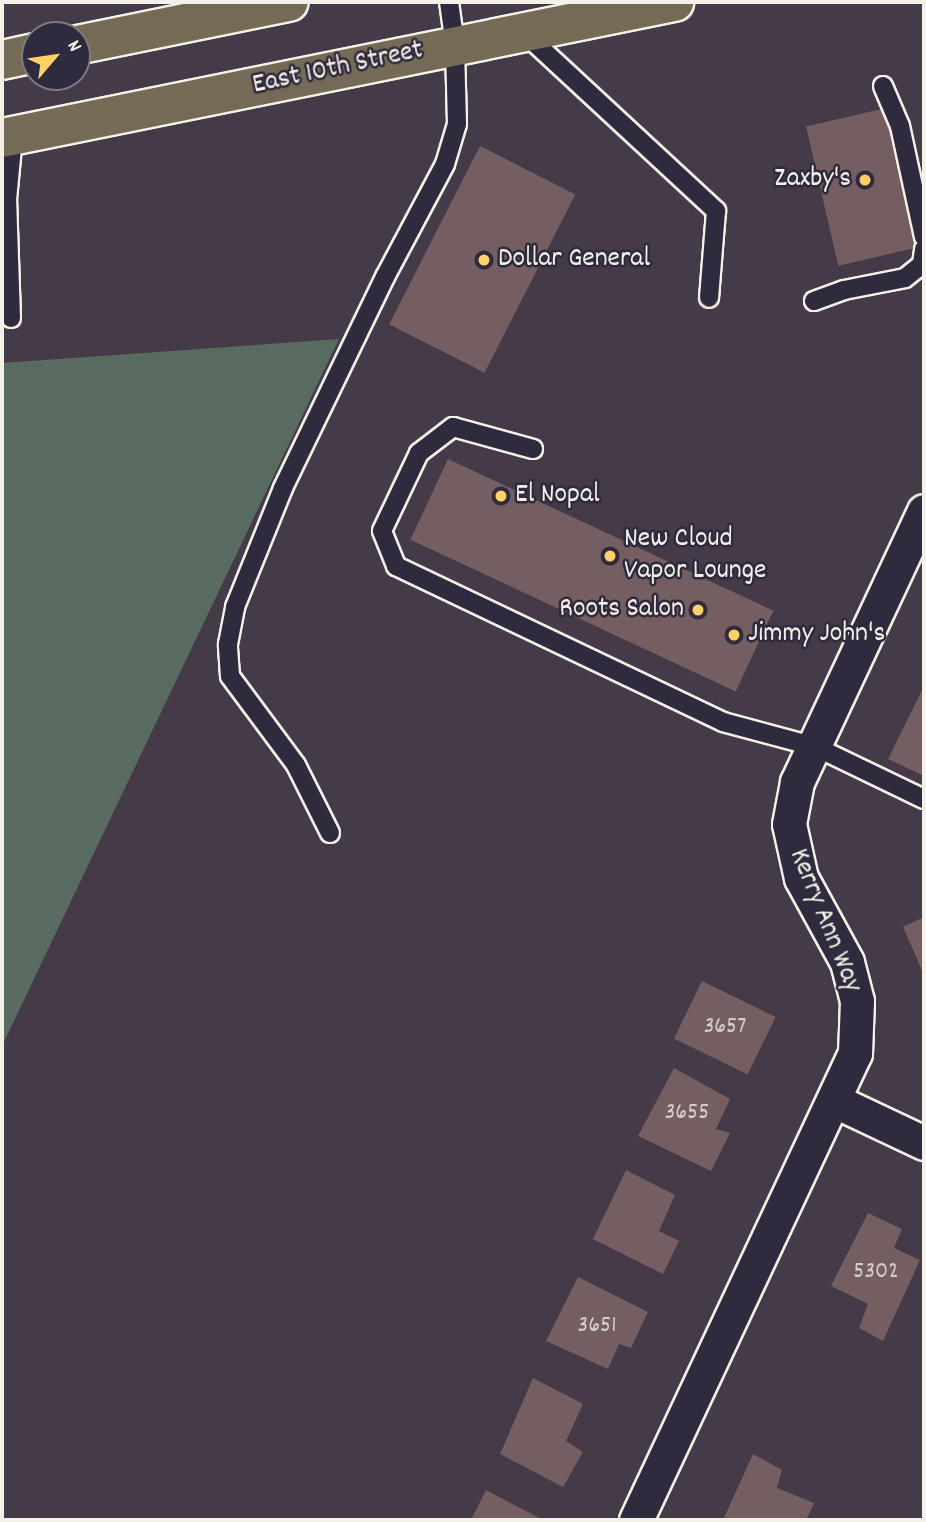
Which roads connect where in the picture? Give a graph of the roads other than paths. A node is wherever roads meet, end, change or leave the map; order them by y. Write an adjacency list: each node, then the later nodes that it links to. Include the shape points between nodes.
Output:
1 (289, 2): 5 (main road)
2 (449, 2): 6 (lane)
3 (674, 2): 4 (main road, East 10th Street)
4 (524, 33): 6 (main road, East 10th Street); 13 (lane, via 716,211)
5 (91, 42)
6 (455, 45): 10 (main road, East 10th Street); 20 (lane, via 457,124 445,164 385,276 283,488 235,607 228,644 230,676 296,765)
7 (21, 56): 8 (main road)
8 (2, 60)
9 (883, 86): 11 (lane, via 900,126)
10 (7, 137): 15 (lane)
11 (924, 237)
12 (924, 249): 14 (lane, via 922,264 905,278)
13 (709, 298)
14 (814, 301)
15 (11, 318)
16 (533, 449): 18 (lane, via 453,427 419,453 382,531 396,566 723,722)
17 (924, 512): 18 (street, Kerry Ann Way)
18 (816, 747): 19 (lane); 21 (street, Kerry Ann Way, via 797,782 789,824 802,878 846,962 857,1001 855,1054)
19 (924, 799)
20 (330, 833)
21 (835, 1101): 22 (street); 23 (street, Kerry Ann Way)
22 (924, 1143)
23 (636, 1520)

